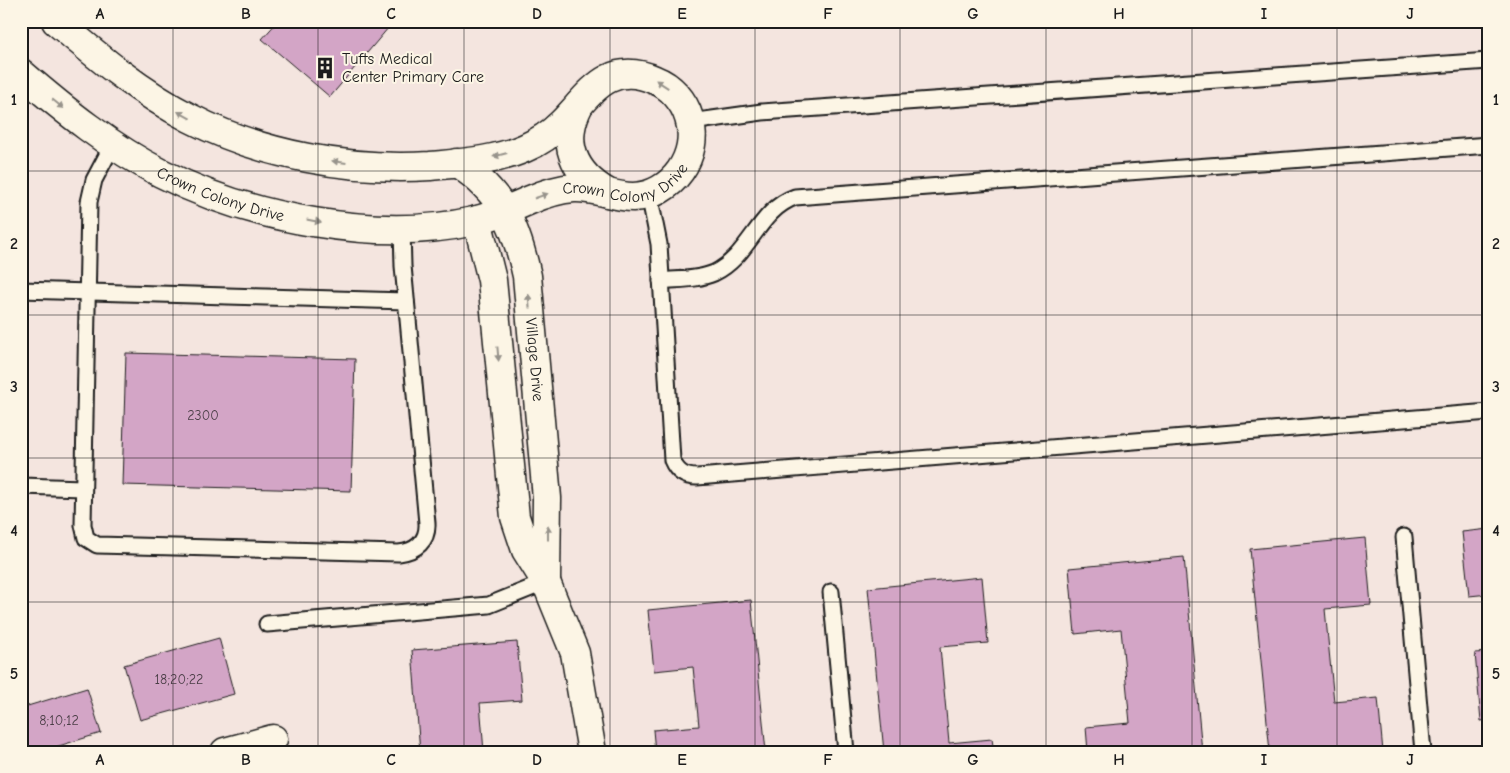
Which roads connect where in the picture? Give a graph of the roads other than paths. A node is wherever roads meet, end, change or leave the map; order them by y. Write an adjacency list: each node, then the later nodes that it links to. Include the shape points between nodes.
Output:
1 (56, 21): 8 (street, Crown Colony Drive, one-way to 1, via 400,167 347,163 304,156 230,136 187,117 151,95)
2 (1489, 61): 5 (lane, via 762,112)
3 (21, 73): 6 (street, Crown Colony Drive, one-way to 6)
4 (582, 100): 5 (street, Crown Colony Drive, one-way to 4, via 675,93 644,76 621,75 606,80); 8 (street, Crown Colony Drive, one-way to 8, via 561,124 524,148); 9 (street, via 570,130 573,156 586,178)
5 (691, 122): 10 (street, Crown Colony Drive, via 691,148 681,171 672,181)
6 (114, 144): 13 (street, Crown Colony Drive, one-way to 13, via 158,172 235,202 323,223); 16 (lane, via 97,173 90,194)
7 (1489, 145): 14 (lane, via 795,197 775,208 741,253 725,266 706,276)
8 (457, 163): 11 (street, Village Drive, via 489,188)
9 (608, 193): 10 (street, Crown Colony Drive, via 636,197); 11 (street, Crown Colony Drive, one-way to 9, via 563,189 592,189)
10 (649, 194): 14 (lane, via 657,230)
11 (506, 211): 12 (street, Crown Colony Drive); 22 (street, Village Drive, one-way to 11, via 548,498 527,276)
12 (477, 220): 13 (street, Crown Colony Drive); 22 (street, Village Drive, one-way to 22, via 492,280 512,503 526,550)
13 (402, 229): 17 (lane)
14 (661, 281): 18 (lane, via 672,460 681,473 691,477)
15 (21, 290): 16 (lane)
16 (88, 292): 17 (lane); 20 (lane)
17 (406, 301): 20 (lane, via 427,523 424,540 416,548 399,553 98,545 86,538 83,530)
18 (1489, 412)
19 (21, 486): 20 (lane)
20 (83, 488)
21 (1404, 537): 29 (lane)
22 (546, 582): 24 (lane, via 489,605); 27 (street, Village Drive, via 575,653)
23 (831, 592): 28 (lane)
24 (267, 624)
25 (273, 739): 26 (street)
26 (225, 752)
27 (592, 752)
28 (846, 752)
29 (1423, 752)

